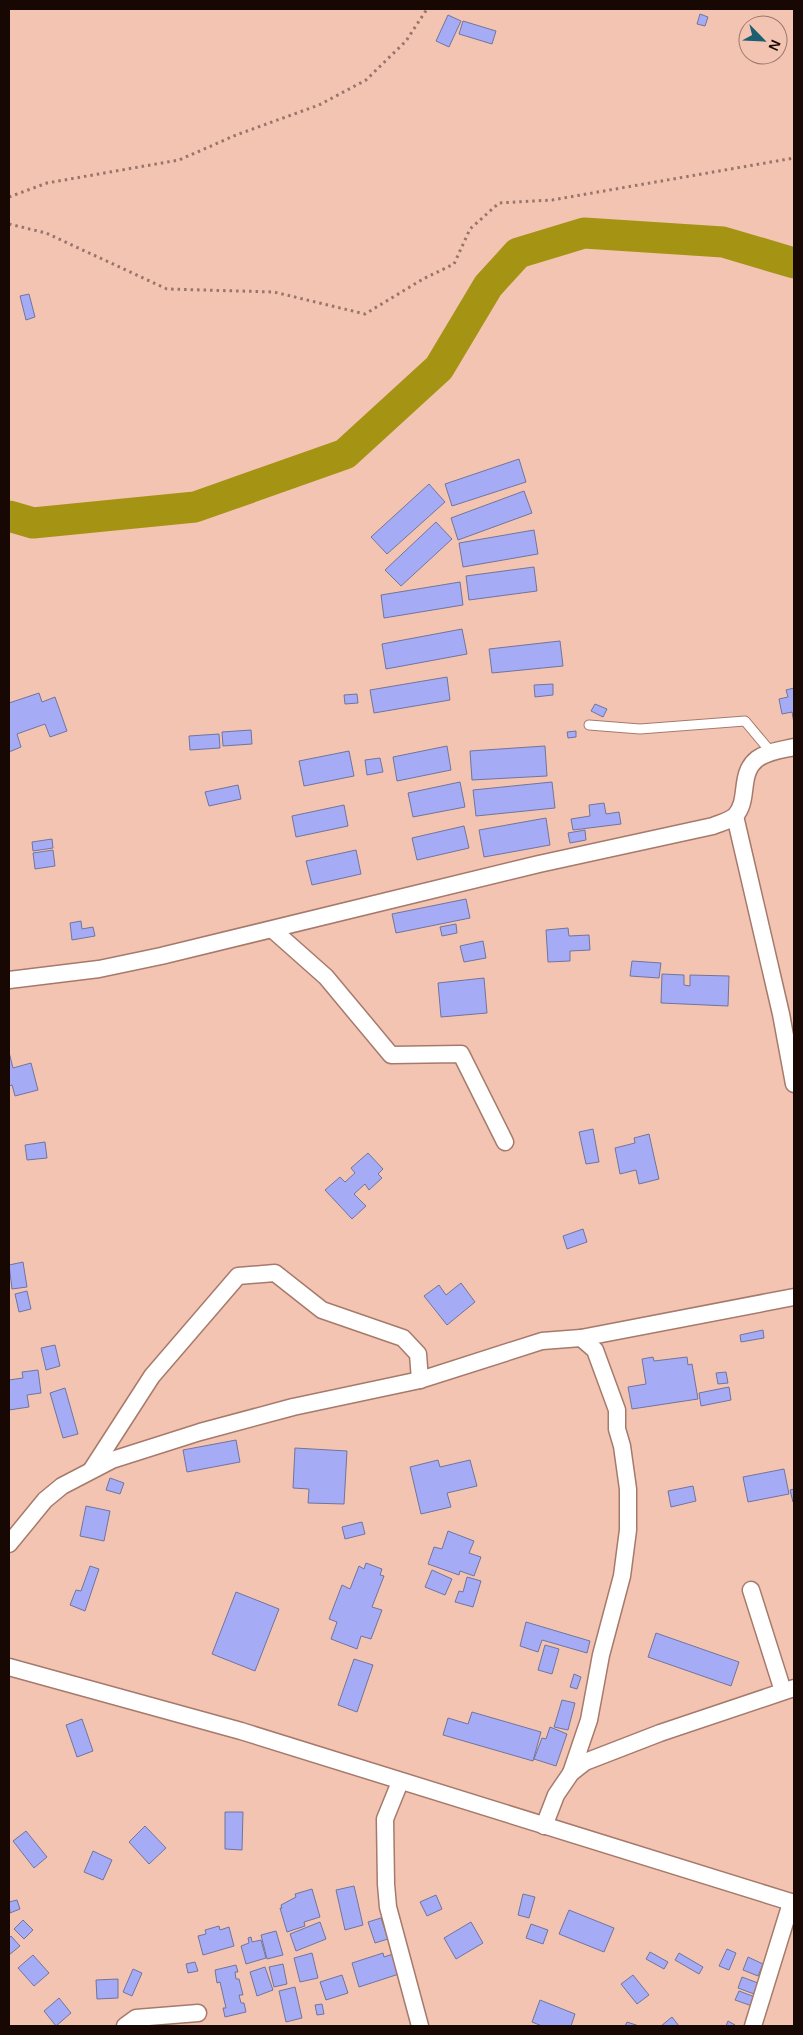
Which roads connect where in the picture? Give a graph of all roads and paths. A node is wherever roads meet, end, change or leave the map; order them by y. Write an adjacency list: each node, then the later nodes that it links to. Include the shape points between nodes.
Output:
1 (427, 9): 3 (path, via 406,41 366,80 319,105 179,160 47,183)
2 (794, 158): 4 (path, via 552,200 499,203 470,228 454,264 423,278 365,314 274,292 167,289 46,233)
3 (9, 197)
4 (9, 224)
5 (589, 725): 7 (lane, via 640,729 745,721)
6 (794, 746): 7 (street)
7 (771, 752): 8 (street, via 756,760 745,776 741,806)
8 (735, 816): 9 (street, via 713,826 539,864); 11 (street)
9 (273, 930): 10 (street, via 99,969); 12 (street, via 326,977 391,1055 462,1054)
10 (9, 980)
11 (794, 1084)
12 (505, 1142)
13 (794, 1297): 14 (street)
14 (581, 1338): 15 (street, via 542,1342); 21 (street, via 598,1355 617,1410 617,1429 628,1488 628,1530 622,1576 588,1720)
15 (420, 1380): 16 (street, via 293,1407 200,1432 112,1460); 16 (street, via 418,1354 403,1338 322,1310 275,1272 238,1276 152,1376)
16 (90, 1473): 17 (street, via 62,1486 45,1500)
17 (9, 1544)
18 (751, 1590): 20 (street)
19 (9, 1668): 22 (street, via 241,1731)
20 (789, 1689): 21 (street, via 623,1746 585,1762)
21 (571, 1773): 23 (street, via 556,1795)
22 (400, 1782): 23 (street); 27 (street, via 385,1819 386,1884 388,1907)
23 (544, 1826): 24 (street)
24 (793, 1903): 28 (street)
25 (198, 2013): 26 (street, via 136,2018)
26 (126, 2026)
27 (420, 2026)
28 (753, 2026)

